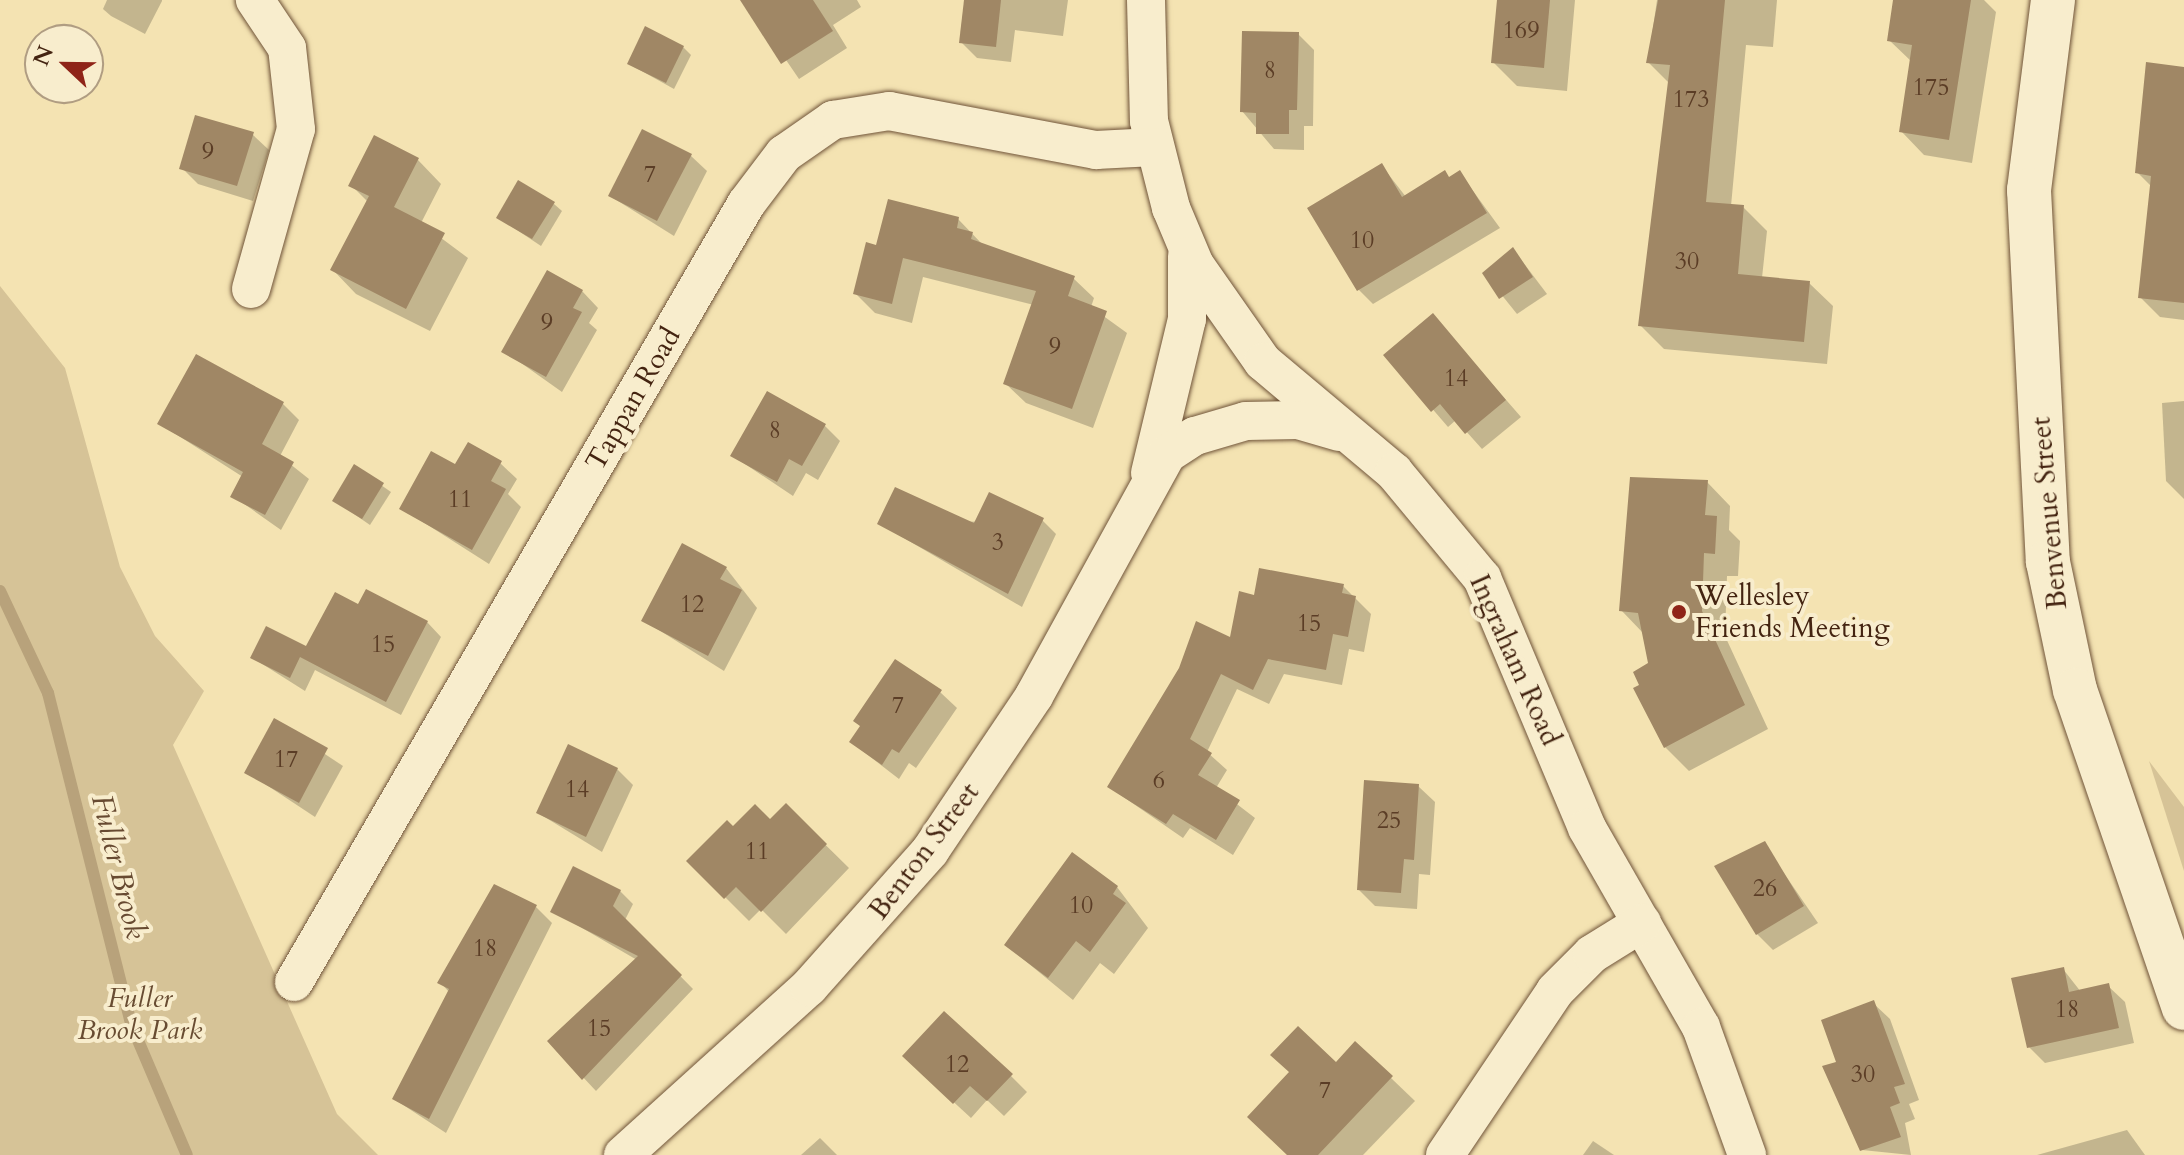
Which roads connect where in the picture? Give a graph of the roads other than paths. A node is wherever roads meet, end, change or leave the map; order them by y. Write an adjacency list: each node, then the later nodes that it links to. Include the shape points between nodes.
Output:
1 (255, 0): 6 (street, via 287,48 296,129)
2 (1146, 0): 4 (street, Ingraham Road, via 1145,90)
3 (2053, 0): 11 (street, Benvenue Street, via 2029,190 2048,562 2075,690)
4 (1154, 147): 5 (street, Ingraham Road); 10 (street, Tappan Road, via 1096,150 889,111 833,120 784,154 746,204)
5 (1180, 234): 7 (street, Ingraham Road, via 1244,339); 8 (street, Benton Street, via 1191,290)
6 (251, 289)
7 (1348, 435): 8 (street, Benton Street, via 1273,418 1220,427 1167,454); 9 (street, Ingraham Road, via 1416,494 1482,578 1587,828)
8 (1146, 484): 12 (street, Benton Street, via 1034,696 930,851 809,987)
9 (1642, 923): 13 (street, via 1592,954 1555,991); 14 (street, Ingraham Road, via 1701,1027)
10 (294, 982)
11 (2184, 1008)
12 (623, 1155)
13 (1445, 1155)
14 (1747, 1155)

